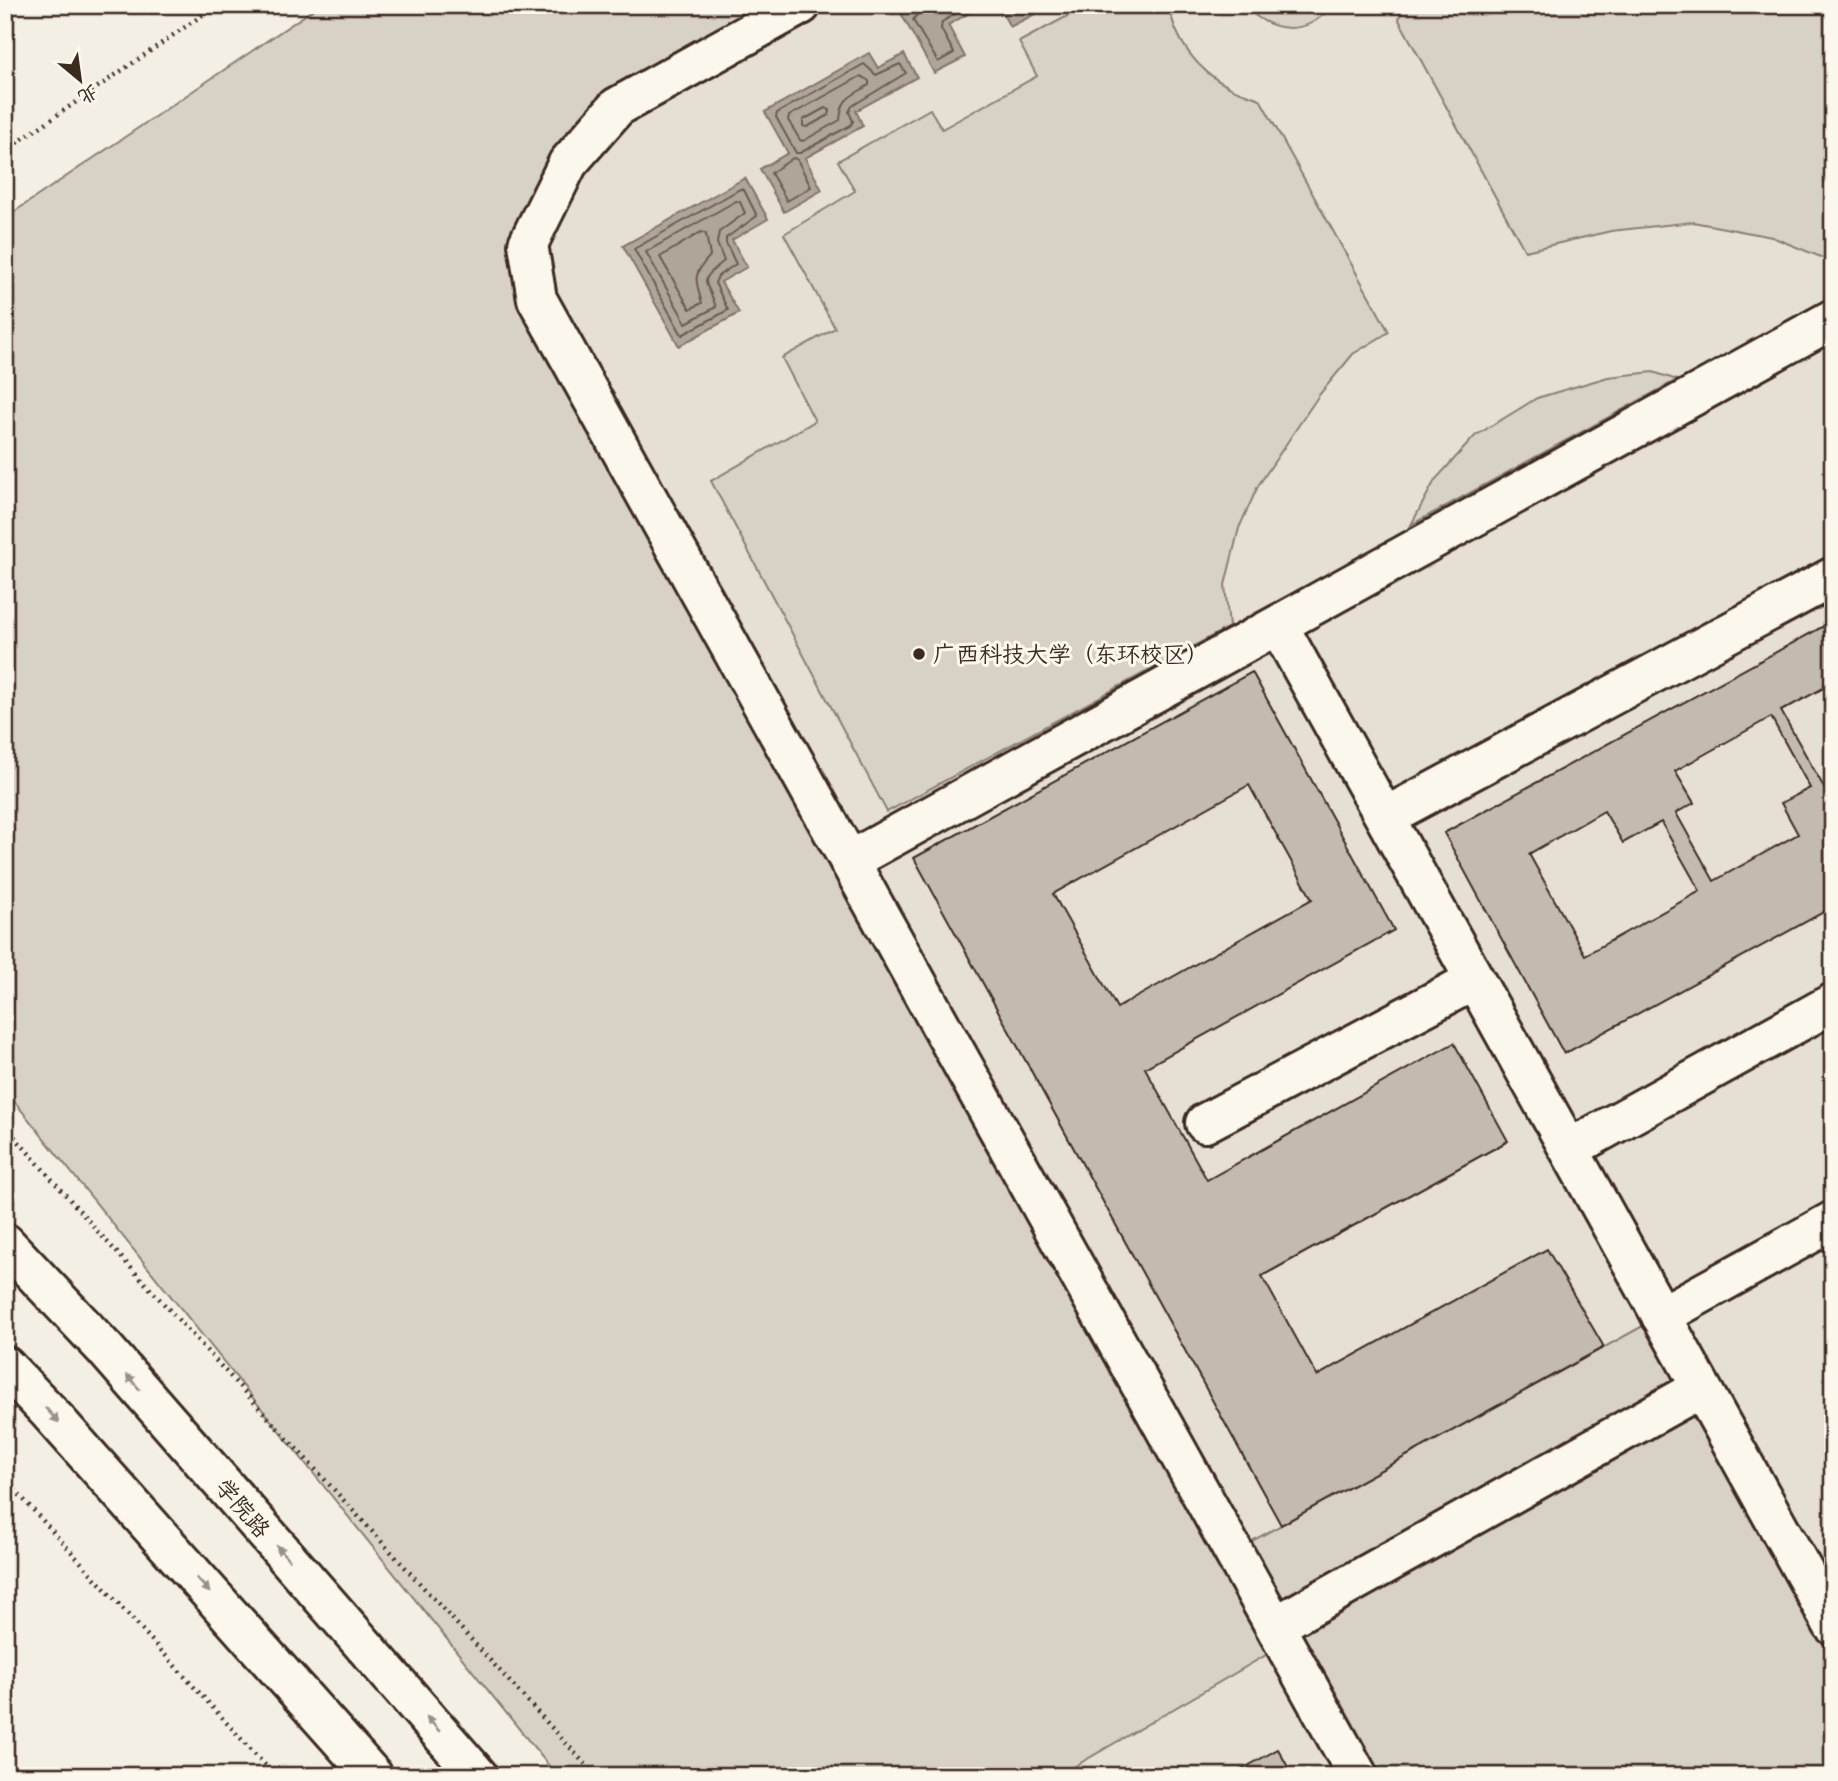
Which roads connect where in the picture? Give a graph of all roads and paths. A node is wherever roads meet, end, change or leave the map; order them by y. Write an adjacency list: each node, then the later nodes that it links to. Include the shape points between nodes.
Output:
1 (217, 5): 3 (path)
2 (801, 5): 8 (main road, via 617,107 568,163 528,244 537,299)
3 (5, 151)
4 (1833, 319): 6 (main road)
5 (1833, 577): 7 (main road)
6 (1278, 625): 7 (main road); 8 (main road)
7 (1384, 817): 9 (main road)
8 (849, 861): 21 (main road)
9 (1475, 980): 11 (main road); 13 (main road)
10 (1833, 1003): 13 (main road)
11 (1205, 1124)
12 (5, 1126): 25 (path)
13 (1569, 1149): 16 (main road)
14 (1833, 1221): 16 (main road)
15 (5, 1243): 24 (main road, 学院路, one-way to 15, via 104,1349)
16 (1661, 1316): 18 (main road)
17 (5, 1366): 23 (main road, one-way to 23)
18 (1701, 1388): 20 (main road); 21 (main road)
19 (5, 1479): 22 (path)
20 (1833, 1625)
21 (1275, 1626): 26 (main road)
22 (275, 1776)
23 (373, 1776)
24 (478, 1776)
25 (596, 1776)
26 (1358, 1776)

